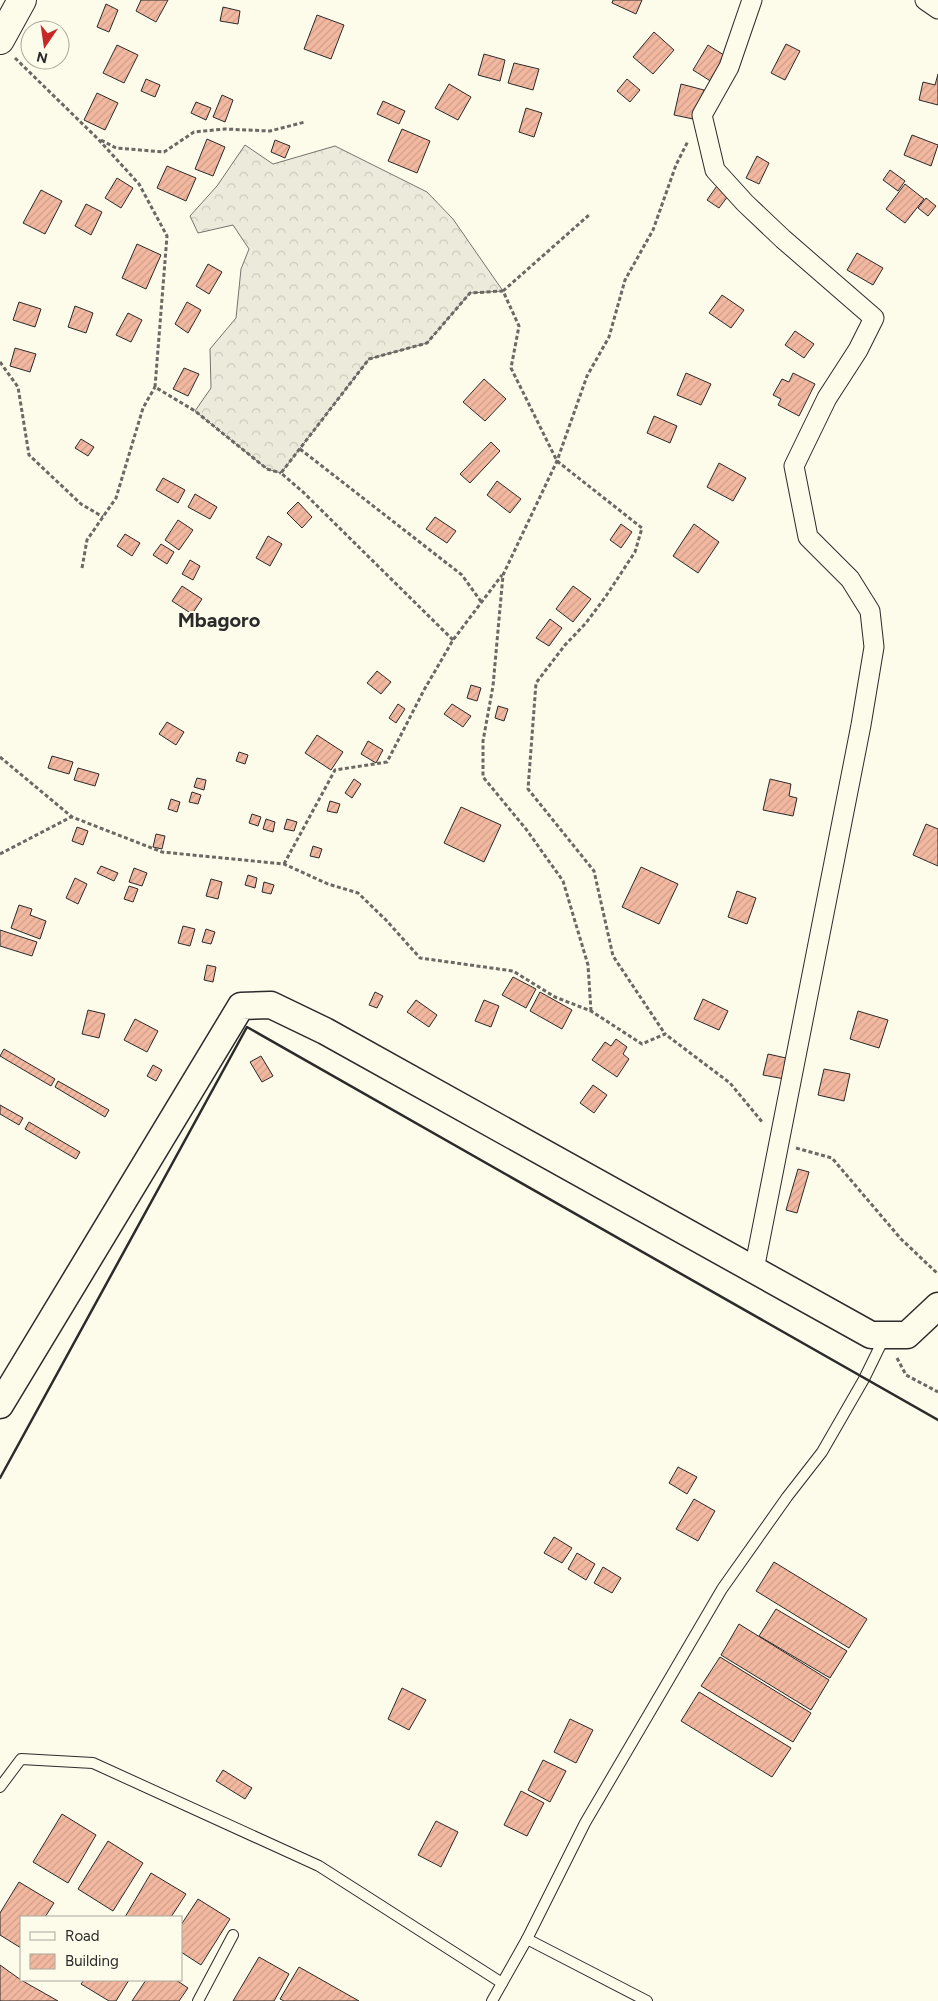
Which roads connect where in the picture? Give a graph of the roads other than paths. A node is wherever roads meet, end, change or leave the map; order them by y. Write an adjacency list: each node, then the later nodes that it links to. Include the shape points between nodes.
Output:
1 (22, 0): 5 (main road)
2 (752, 0): 6 (street, via 729,67 702,114 715,170 783,239 874,318 827,398 794,466 808,537 850,578 870,611 874,647)
3 (925, 0): 4 (street)
4 (938, 9)
5 (6, 48)
6 (754, 1270): 8 (street, via 872,1335); 9 (street, via 325,1031 271,1005 241,1006)
7 (938, 1306): 8 (street, via 907,1335)
8 (886, 1335): 12 (lane, via 822,1452 722,1589 585,1823)
9 (0, 1404)
10 (0, 1787): 13 (lane, via 21,1759 94,1762 319,1866)
11 (233, 1935): 14 (lane)
12 (527, 1939): 13 (lane); 16 (lane)
13 (502, 1983): 15 (lane)
14 (198, 2001)
15 (492, 2001)
16 (647, 2001)

